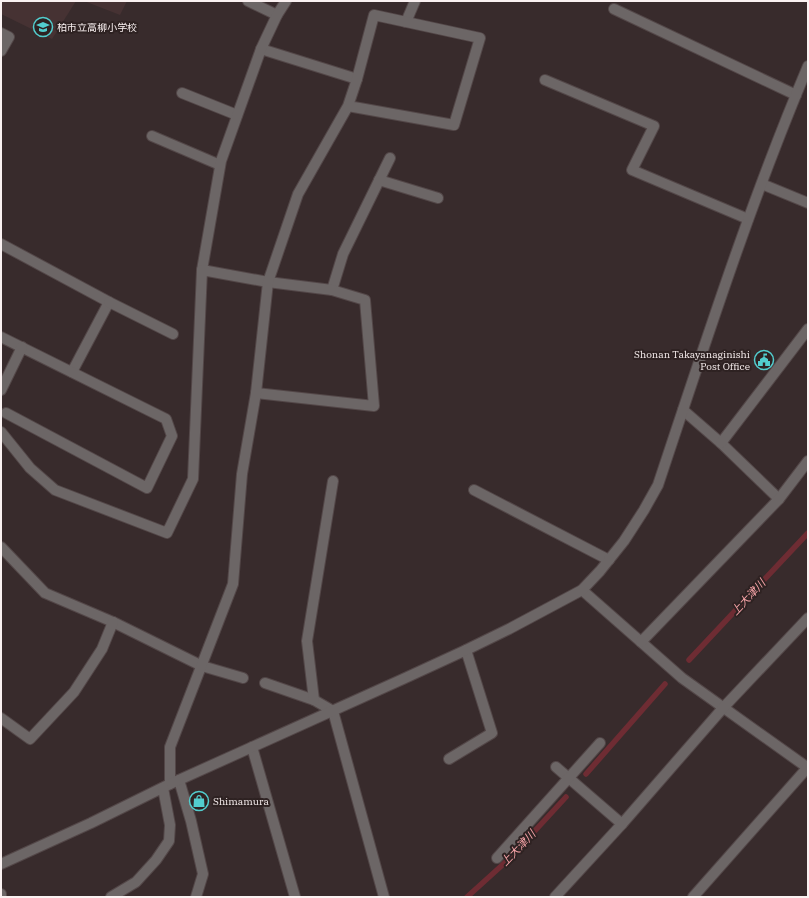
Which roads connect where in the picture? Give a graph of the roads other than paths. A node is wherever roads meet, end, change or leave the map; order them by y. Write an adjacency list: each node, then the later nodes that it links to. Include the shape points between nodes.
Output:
1 (248, 1): 5 (street)
2 (286, 1): 5 (street)
3 (414, 1): 6 (street)
4 (614, 9): 14 (street)
5 (276, 15): 8 (street)
6 (406, 22): 11 (street, via 374,15); 15 (street, via 480,38 454,125)
7 (1, 33): 9 (street, via 10,37)
8 (261, 49): 11 (street); 16 (street)
9 (1, 51)
10 (808, 66): 14 (street)
11 (358, 79): 15 (street)
12 (545, 80): 24 (street, via 654,126 632,170)
13 (182, 93): 16 (street)
14 (796, 95): 21 (street)
15 (348, 106): 27 (street, via 298,194)
16 (237, 116): 19 (street)
17 (152, 136): 19 (street)
18 (390, 158): 20 (street)
19 (220, 165): 26 (street)
20 (379, 180): 22 (street); 28 (street, via 343,254)
21 (762, 184): 23 (street); 24 (street)
22 (438, 198)
23 (808, 203)
24 (748, 219): 37 (street)
25 (1, 244): 29 (street)
26 (202, 270): 27 (street); 39 (street, via 193,479 168,533 55,490 30,468)
27 (268, 282): 28 (street); 36 (street)
28 (332, 290): 36 (street, via 365,300 374,406)
29 (108, 302): 31 (street); 34 (street)
30 (808, 329): 40 (street)
31 (173, 334)
32 (1, 337): 33 (street)
33 (22, 347): 34 (street); 35 (street)
34 (72, 372): 38 (street, via 166,419 172,436 147,488)
35 (1, 390)
36 (256, 393): 52 (street, via 242,474 232,584)
37 (683, 410): 40 (street); 46 (street, via 658,485)
38 (6, 413)
39 (1, 432)
40 (721, 443): 44 (street)
41 (808, 461): 44 (street)
42 (333, 481): 55 (street, via 307,641)
43 (474, 490): 46 (street)
44 (779, 499): 50 (street)
45 (1, 547): 49 (street, via 45,593)
46 (610, 560): 47 (street)
47 (582, 590): 50 (street); 51 (street)
48 (808, 618): 56 (street)
49 (113, 622): 52 (street); 58 (street, via 102,649 74,692 30,739)
50 (641, 642): 56 (street, via 682,678)
51 (466, 650): 57 (street); 61 (street, via 492,733)
52 (202, 666): 53 (street); 65 (street, via 170,747)
53 (243, 678)
54 (265, 683): 55 (street)
55 (314, 700): 57 (street)
56 (723, 708): 63 (street); 66 (street)
57 (333, 711): 60 (street); 72 (street)
58 (1, 718)
59 (600, 743): 64 (street)
60 (252, 747): 65 (street); 71 (street)
61 (449, 759)
62 (556, 767): 64 (street)
63 (808, 767): 74 (street)
64 (568, 778): 66 (street); 67 (street)
65 (171, 784): 68 (street); 69 (street, via 169,841 136,882); 70 (street, via 191,821 203,874)
66 (622, 824): 73 (street)
67 (497, 858)
68 (1, 864)
69 (111, 897)
70 (196, 897)
71 (295, 897)
72 (384, 897)
73 (555, 897)
74 (693, 897)

